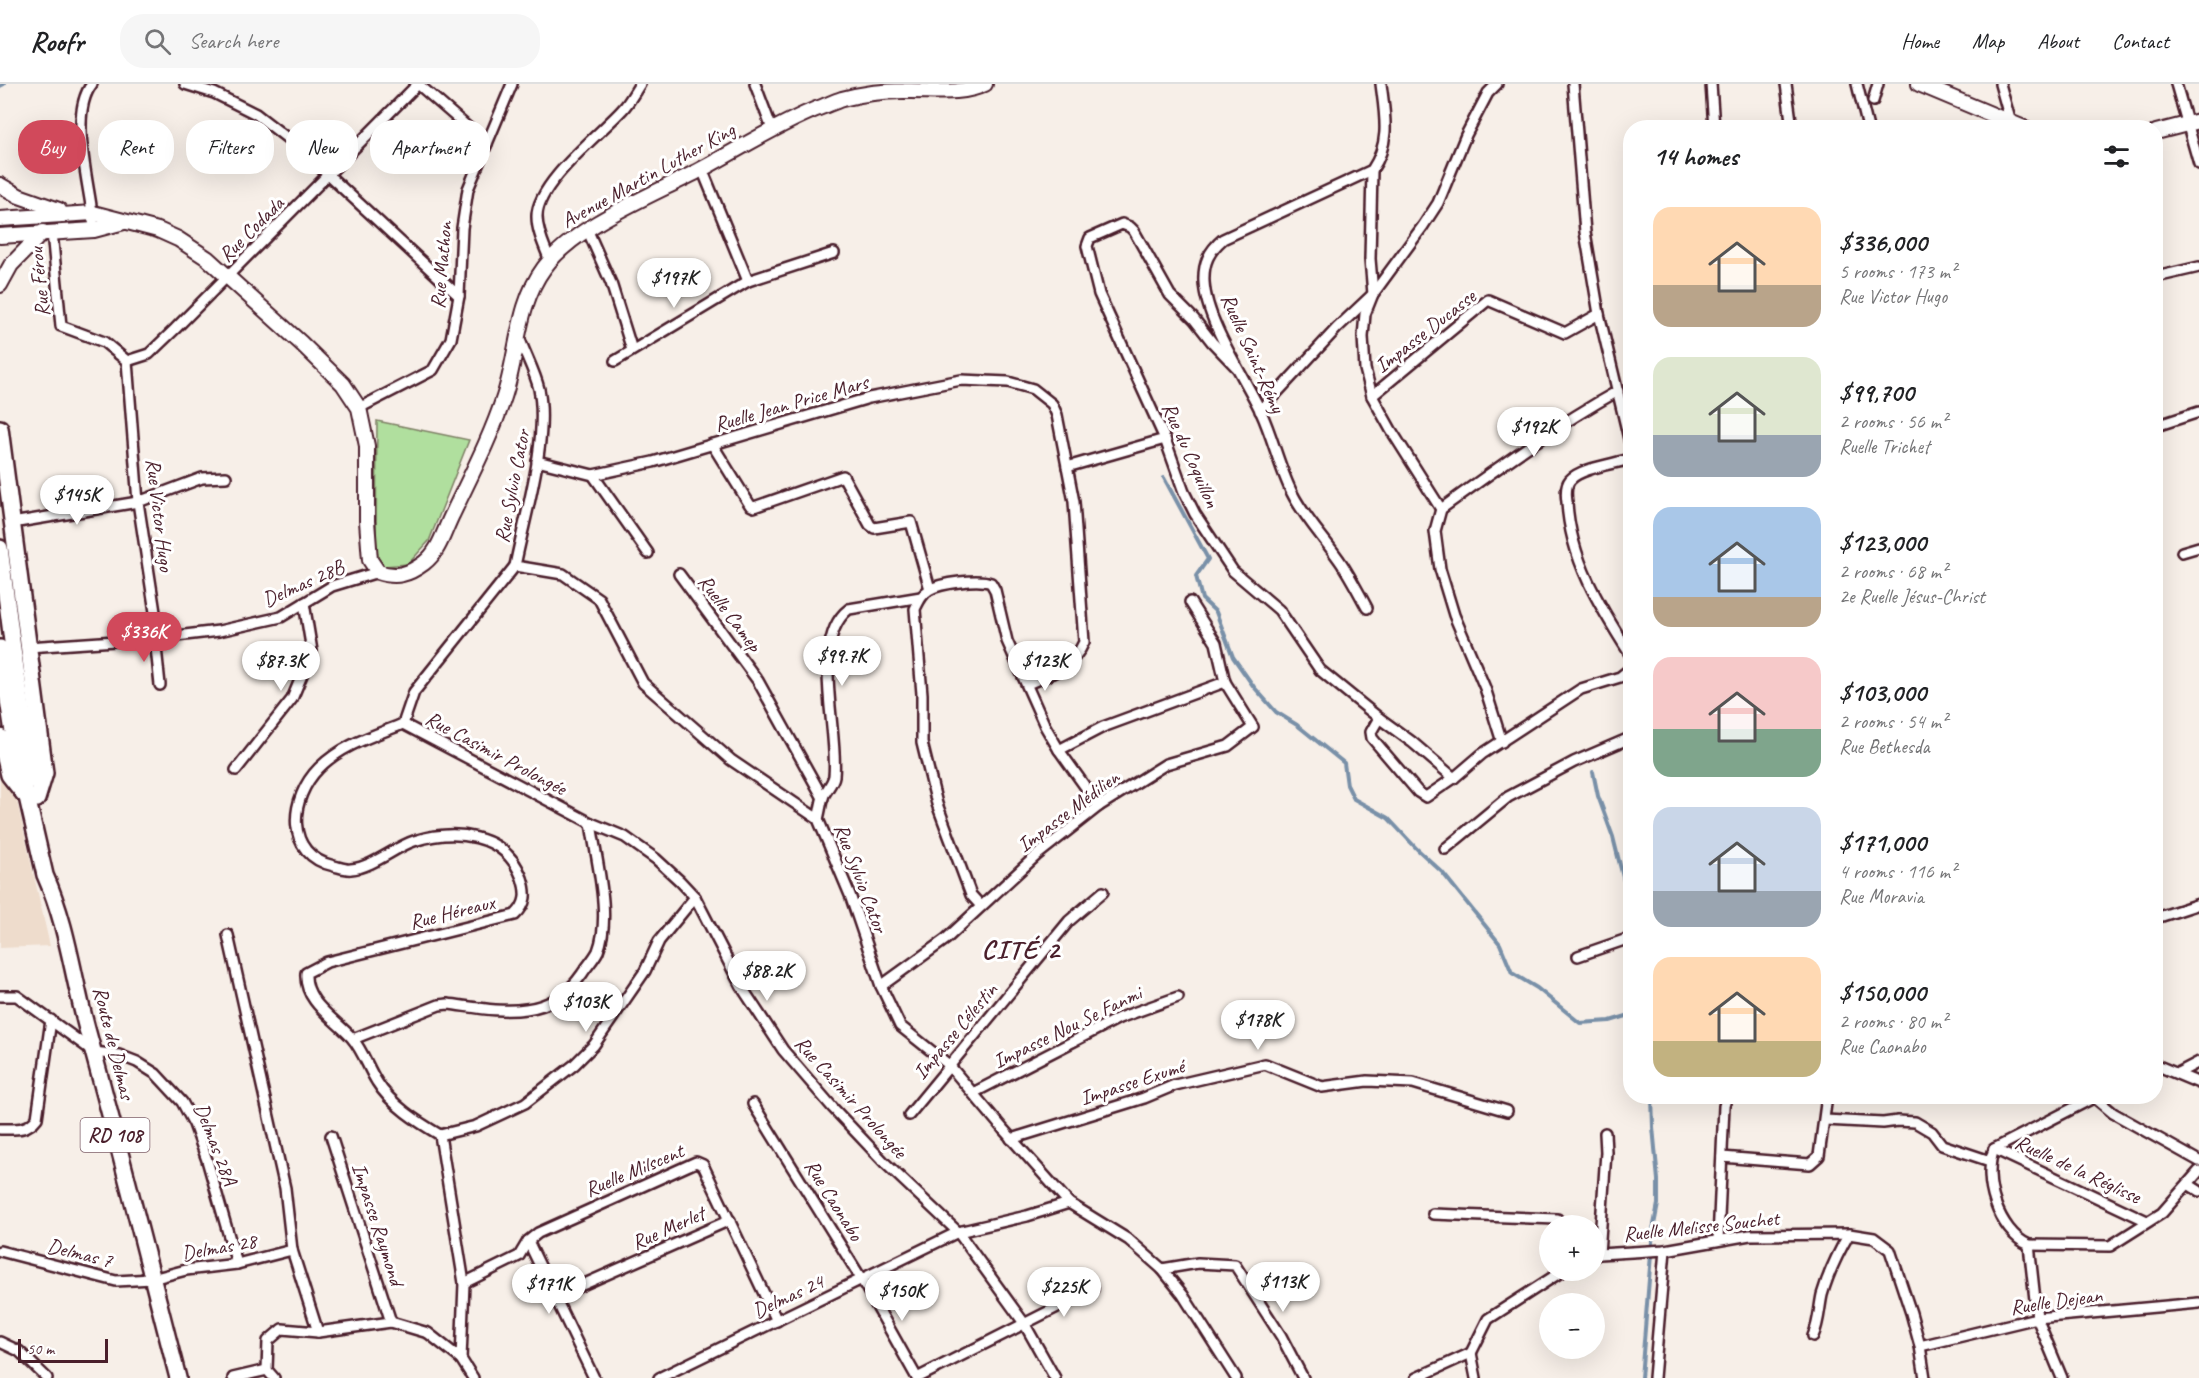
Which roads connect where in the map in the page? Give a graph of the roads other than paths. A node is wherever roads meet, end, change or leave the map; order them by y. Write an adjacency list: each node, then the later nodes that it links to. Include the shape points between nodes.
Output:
1 (92, 84): 37 (street, via 80,116)
2 (185, 84): 35 (street, via 256,114 296,145)
3 (418, 84): 21 (street); 35 (street, Rue Codada)
4 (512, 84): 30 (street, Rue Mathon)
5 (640, 84): 45 (street, via 624,108 560,172 543,195 537,215)
6 (755, 84): 28 (street)
7 (985, 84): 18 (main road, Avenue Martin Luther King, via 952,91)
8 (1382, 84): 33 (street, via 1384,148)
9 (1497, 84): 19 (street)
10 (1573, 84): 53 (street, via 1585,232)
11 (1711, 84): 22 (street)
12 (1786, 84): 23 (street)
13 (1857, 84): 24 (street)
14 (1878, 84): 20 (street)
15 (1919, 84): 25 (main road)
16 (2000, 84): 26 (street)
17 (2176, 84): 27 (street)
18 (903, 87): 28 (main road, Avenue Martin Luther King, via 841,99)
19 (1486, 88): 51 (street, via 1438,203)
20 (1873, 101)
21 (459, 120)
22 (1713, 120)
23 (1791, 120)
24 (1866, 120)
25 (2005, 120)
26 (2015, 120)
27 (2193, 123): 29 (main road); 31 (street)
28 (772, 129): 32 (main road, Avenue Martin Luther King)
29 (2163, 130)
30 (490, 137)
31 (2199, 164)
32 (702, 169): 40 (main road, Avenue Martin Luther King); 49 (street)
33 (1372, 170): 51 (street); 58 (street, Ruelle Saint-Rémy, via 1232,234 1208,255 1204,285)
34 (474, 174): 52 (street, Rue Mathon, via 462,228)
35 (328, 177): 48 (street, Rue Codada); 52 (street)
36 (0, 185): 37 (main road, via 19,196)
37 (81, 213): 38 (main road); 39 (main road); 41 (street)
38 (0, 219)
39 (126, 222): 41 (main road); 48 (main road, via 178,239)
40 (587, 229): 45 (main road, Avenue Martin Luther King); 55 (street)
41 (94, 230): 42 (main road)
42 (47, 232): 43 (main road); 50 (main road, via 11,265); 56 (street, Rue Férou, via 61,326 104,342)
43 (0, 236)
44 (834, 253): 49 (street)
45 (550, 261): 54 (main road, Avenue Martin Luther King, via 531,291)
46 (2199, 267): 47 (street)
47 (2163, 275)
48 (229, 276): 56 (street, Rue Codada, via 149,354); 61 (main road, via 343,384)
49 (748, 281): 55 (street)
50 (0, 285)
51 (1373, 294): 60 (street, via 1365,314 1363,337); 62 (street)
52 (459, 296): 61 (street, Rue Mathon, via 451,339 433,370)
53 (1599, 314): 59 (street); 60 (street, Impasse Ducasse, via 1565,333 1488,300)
54 (519, 337): 69 (street, Rue Sylvio Cator, via 539,388 542,424); 82 (main road, Avenue Martin Luther King, via 505,396 480,460 435,552 404,574 393,577)
55 (632, 350): 57 (street)
56 (127, 361): 74 (street, Rue Victor Hugo)
57 (615, 361)
58 (1236, 368): 62 (street, Ruelle Saint-Rémy); 67 (street, Rue du Coquillon, via 1170,295 1130,227 1122,224 1090,238 1087,246 1099,294)
59 (1618, 392): 64 (street); 75 (street, via 1531,443)
60 (1372, 396): 75 (street)
61 (359, 408): 82 (main road, via 367,446 370,560)
62 (1260, 411): 88 (street, Ruelle Saint-Rémy, via 1292,493)
63 (2199, 412): 65 (street)
64 (1623, 413)
65 (2163, 424)
66 (0, 428): 76 (main road)
67 (1165, 439): 71 (street); 97 (street, Rue du Coquillon, via 1195,514 1233,571 1279,610 1320,670)
68 (712, 444): 71 (street, Ruelle Jean Price Mars, via 869,398 961,380 1008,382 1033,389 1052,404); 72 (street, Ruelle Jean Price Mars); 84 (street, via 754,507 843,476 874,528 911,522)
69 (537, 461): 72 (street, Ruelle Jean Price Mars); 81 (street, Rue Sylvio Cator)
70 (1623, 461): 90 (street, via 1576,474 1568,482 1566,492 1574,547 1588,583)
71 (1067, 467): 95 (street, via 1074,502 1084,642 1067,664)
72 (593, 475): 80 (street)
73 (226, 477): 74 (street, via 202,478)
74 (138, 502): 76 (street); 89 (street, Rue Victor Hugo)
75 (1441, 509): 101 (street, via 1435,531 1440,569)
76 (12, 523): 91 (main road)
77 (2199, 547): 79 (street)
78 (0, 548): 106 (main road, Route de Delmas / RD 108)
79 (2182, 552)
80 (648, 553)
81 (515, 566): 98 (street, via 414,692); 108 (street, Rue Sylvio Cator, via 563,574 598,600 643,683 731,760)
82 (378, 572): 87 (street, Delmas 28B, via 332,586)
83 (679, 574): 105 (street, Ruelle Camep, via 758,681)
84 (930, 589): 85 (street); 95 (street, via 983,580 991,583 1007,640)
85 (921, 597): 105 (street, via 849,609 835,627 826,666 834,778); 114 (street, via 915,609 922,743 937,804 971,895)
86 (1190, 602): 94 (street, via 1216,643)
87 (304, 603): 89 (street, Delmas 28B, via 281,617 219,631); 103 (street, via 312,651 304,671 292,699)
88 (1368, 608)
89 (157, 638): 91 (street, Delmas 28B); 96 (street, Rue Victor Hugo)
90 (1623, 642)
91 (28, 647): 106 (main road, via 45,773)
92 (0, 648): 106 (main road, Route de Delmas / RD 108, via 15,745)
93 (1623, 675): 101 (street, via 1581,689)
94 (1225, 682): 102 (street, via 1103,728); 107 (street, Impasse Médilien, via 1253,727 1228,746 1166,764)
95 (1027, 684): 102 (street)
96 (160, 685)
97 (1379, 718): 104 (street, Rue du Coquillon); 104 (street, via 1372,738 1421,795 1429,796)
98 (403, 724): 109 (street, Rue Casimir Prolongée); 123 (street, Rue Héreaux, via 342,749 318,770 302,793 295,819 303,847 321,863 351,870 412,842 460,833 483,838 505,853 520,873 525,899 515,915 327,962 306,973 311,996)
99 (0, 741): 106 (main road, via 9,775)
100 (1623, 741): 110 (street, via 1508,797)
101 (1502, 742): 104 (street)
102 (1059, 750): 107 (street)
103 (236, 770)
104 (1454, 778)
105 (823, 798): 108 (street)
106 (32, 800): 124 (main road, Route de Delmas / RD 108)
107 (1099, 806): 114 (street, Impasse Médilien)
108 (818, 819): 119 (street, Rue Sylvio Cator, via 850,895)
109 (591, 823): 112 (street, Rue Casimir Prolongée, via 625,837 656,859); 123 (street, via 603,931 597,952 573,987 552,1002 526,1010 439,1005)
110 (1445, 849)
111 (1103, 892): 126 (street, Impasse Célestin, via 1068,921)
112 (696, 897): 141 (street, via 658,941 645,971 594,1045 574,1065 525,1103 476,1126); 157 (street, Rue Casimir Prolongée, via 741,986 783,1050 885,1163)
113 (2199, 904): 115 (street)
114 (981, 906): 119 (street, Impasse Médilien, via 946,939)
115 (2163, 916)
116 (228, 935): 162 (street, via 285,1188)
117 (1623, 940): 118 (street)
118 (1578, 956)
119 (881, 986): 126 (street, Rue Sylvio Cator, via 900,1026)
120 (0, 996): 122 (street, via 17,996)
121 (1178, 997): 130 (street, Impasse Nou Se Fanmi, via 1119,1018)
122 (51, 1020): 124 (street); 139 (street, via 37,1118 24,1129)
123 (352, 1039): 141 (street, Rue Héreaux, via 378,1084 409,1117)
124 (94, 1052): 166 (street, Delmas 28A, via 137,1062 156,1074 182,1102 207,1160); 168 (main road, Route de Delmas / RD 108)
125 (2199, 1062): 128 (street)
126 (949, 1065): 130 (street, Rue Sylvio Cator); 137 (street, Impasse Célestin)
127 (2163, 1067): 128 (street)
128 (2178, 1072): 129 (street)
129 (2199, 1083)
130 (973, 1093): 143 (street, Rue Sylvio Cator)
131 (753, 1104): 169 (street, Rue Caonabo)
132 (1725, 1104): 145 (street)
133 (1826, 1104): 138 (street)
134 (2082, 1104): 144 (street)
135 (2103, 1104): 147 (street)
136 (1508, 1112): 143 (street, Impasse Exumé, via 1413,1083 1367,1081 1322,1087 1265,1064 1175,1085)
137 (909, 1115)
138 (1825, 1120): 145 (street, via 1819,1156 1810,1164); 146 (street, via 1915,1122 1942,1144)
139 (0, 1129)
140 (1605, 1132): 153 (street)
141 (440, 1135): 171 (street)
142 (331, 1136): 177 (street, Impasse Raymond)
143 (1011, 1139): 151 (street, Rue Sylvio Cator)
144 (1994, 1149): 146 (street); 156 (street, Ruelle de la Réglisse)
145 (1722, 1157): 159 (street)
146 (1989, 1161): 161 (street, via 1992,1191 2002,1219 2018,1240)
147 (2199, 1161)
148 (2199, 1171): 149 (street)
149 (2188, 1184): 150 (street); 156 (street, via 2162,1213)
150 (2199, 1191)
151 (1069, 1203): 157 (street, Delmas 24); 167 (street, Rue Sylvio Cator, via 1129,1240)
152 (1433, 1214): 154 (street)
153 (1600, 1215)
154 (1539, 1218)
155 (730, 1220): 160 (street, Ruelle Milscent, via 703,1165 696,1162); 173 (street, Rue Merlet); 176 (street, Ruelle Milscent)
156 (2147, 1221): 161 (street, via 2110,1246)
157 (958, 1233): 169 (street, Delmas 24); 178 (street, Rue Casimir Prolongée)
158 (1849, 1234): 159 (street, Ruelle Melisse Souchet, via 1750,1235); 180 (street, via 1822,1296); 182 (street, Ruelle Melisse Souchet, via 1874,1238 1890,1250)
159 (1718, 1240): 163 (street, Ruelle Melisse Souchet)
160 (528, 1241): 171 (street, Ruelle Milscent, via 519,1256); 173 (street)
161 (2029, 1245): 175 (street)
162 (292, 1250): 166 (street, Delmas 28); 179 (street)
163 (1661, 1250): 165 (street, Ruelle Melisse Souchet); 199 (street)
164 (0, 1251): 168 (street, Delmas 7, via 116,1281)
165 (1605, 1254)
166 (237, 1264): 168 (street, Delmas 28, via 186,1270)
167 (1162, 1269): 195 (street, Rue Sylvio Cator); 196 (street, via 1198,1263 1235,1265)
168 (153, 1279): 187 (main road, Route de Delmas / RD 108)
169 (862, 1280): 176 (street, Delmas 24); 193 (street, Rue Caonabo)
170 (1547, 1281): 183 (street, via 1488,1319)
171 (464, 1283): 184 (street)
172 (1093, 1289): 178 (street)
173 (555, 1297): 191 (street)
174 (2199, 1303): 175 (street, Ruelle Dejean)
175 (2037, 1318): 182 (street, Ruelle Dejean); 201 (street)
176 (777, 1321): 192 (street, Delmas 24)
177 (391, 1322): 179 (street); 184 (street, via 428,1333)
178 (1024, 1323): 193 (street); 194 (street, Rue Casimir Prolongée)
179 (318, 1332): 185 (street, via 282,1329 268,1341)
180 (1813, 1336)
181 (0, 1342): 186 (street, via 19,1351)
182 (1920, 1346): 200 (street, Ruelle Melisse Souchet)
183 (1471, 1353): 197 (street); 198 (street)
184 (461, 1359): 190 (street)
185 (267, 1370): 188 (street); 189 (street)
186 (46, 1378)
187 (178, 1378)
188 (233, 1378)
189 (274, 1378)
190 (473, 1378)
191 (594, 1378)
192 (659, 1378)
193 (917, 1378)
194 (1055, 1378)
195 (1236, 1378)
196 (1303, 1378)
197 (1416, 1378)
198 (1476, 1378)
199 (1654, 1378)
200 (1925, 1378)
201 (2062, 1378)

